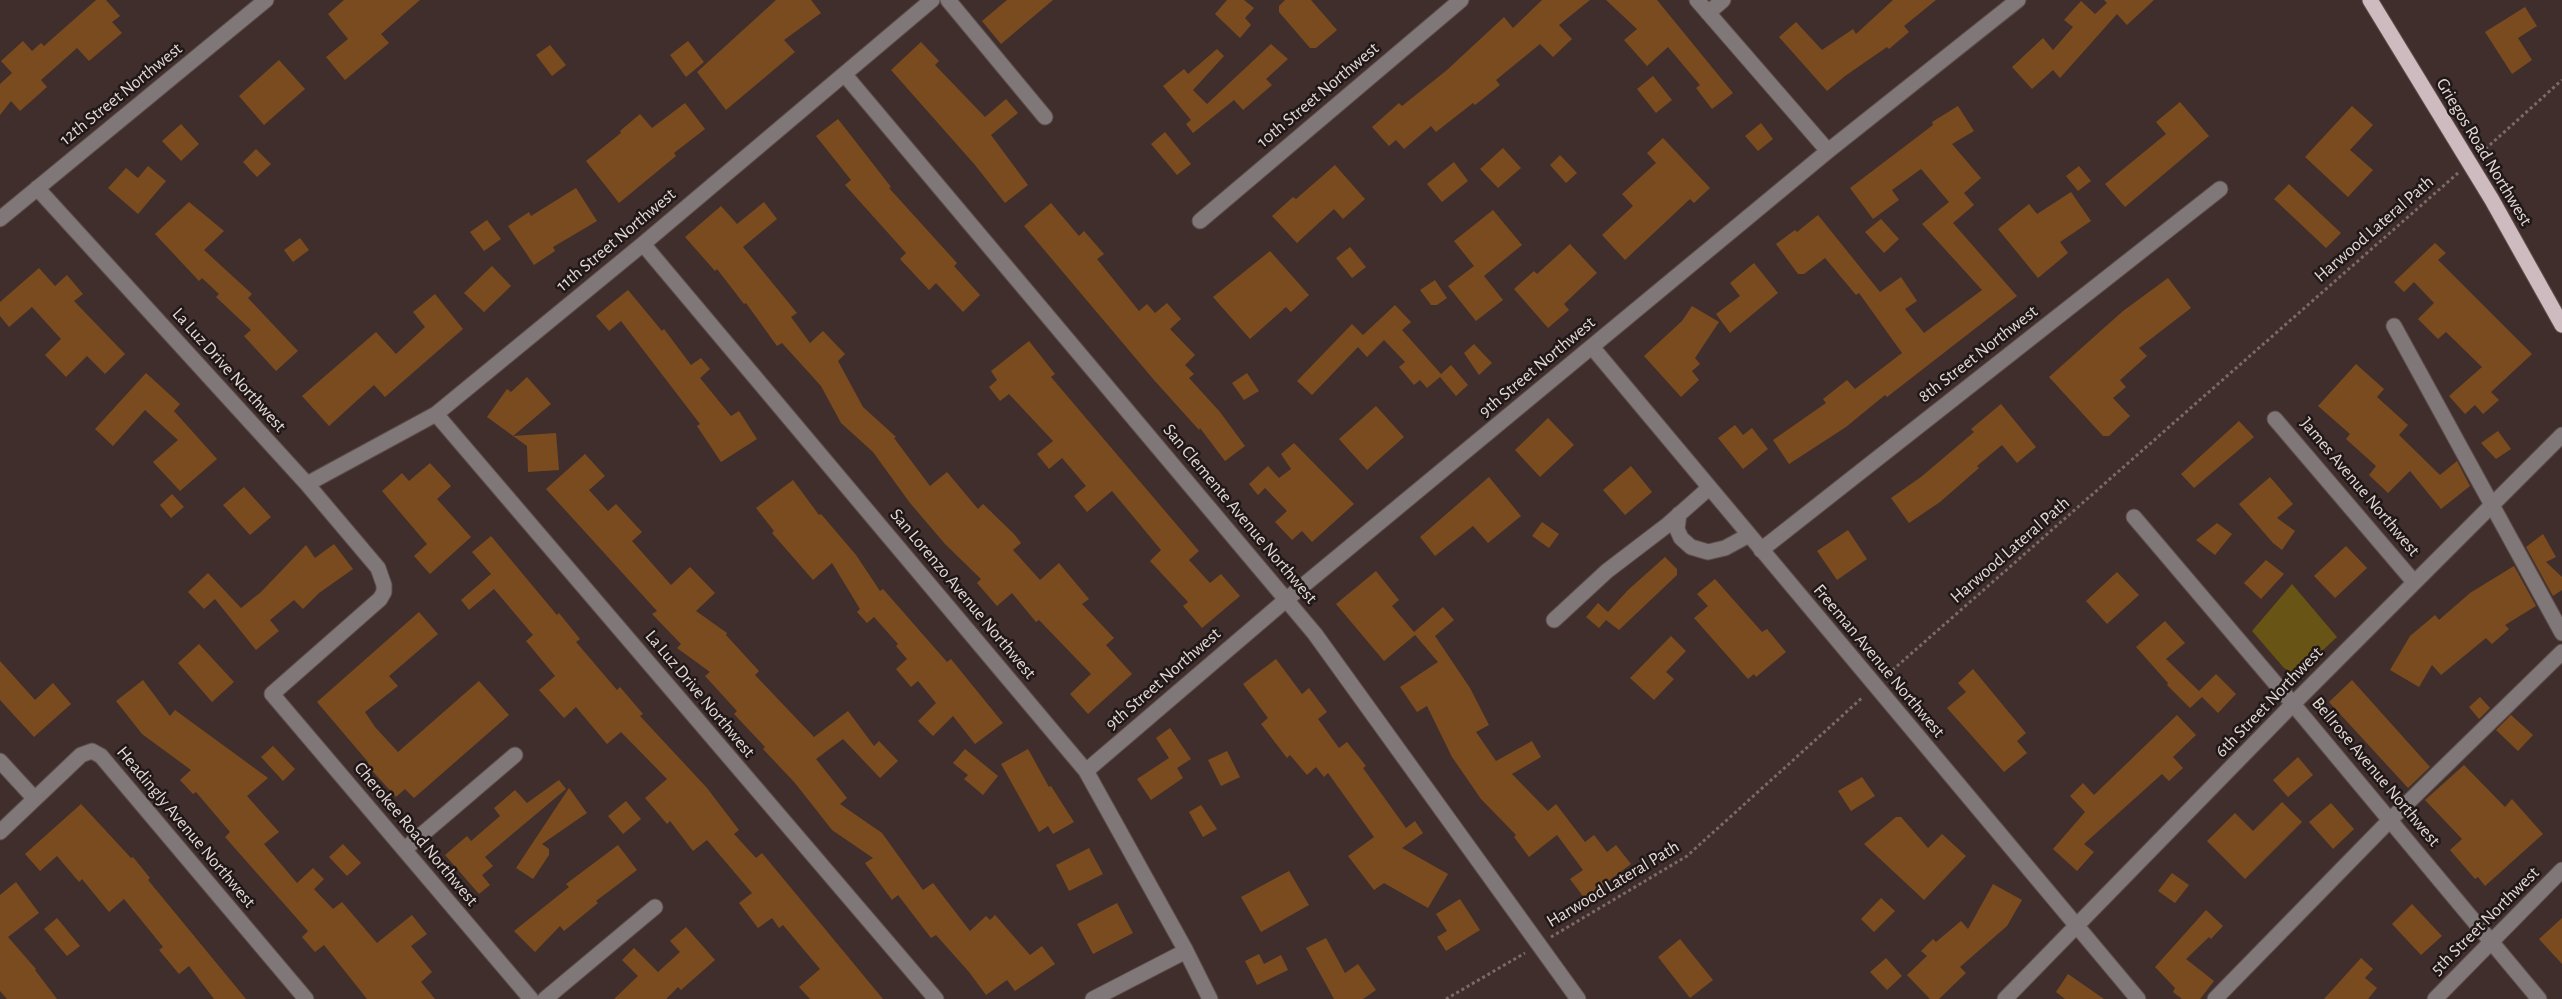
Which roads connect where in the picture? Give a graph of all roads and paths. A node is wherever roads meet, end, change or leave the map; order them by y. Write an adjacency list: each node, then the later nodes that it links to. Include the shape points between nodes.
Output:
1 (266, 0): 15 (street, 12th Street Northwest)
2 (932, 0): 10 (street, 11th Street Northwest)
3 (948, 0): 12 (street)
4 (1461, 0): 18 (street, 10th Street Northwest)
5 (1697, 0): 9 (street)
6 (1723, 0): 9 (street)
7 (2018, 0): 13 (street, 9th Street Northwest)
8 (2370, 0): 14 (main road, Griegos Road Northwest)
9 (1708, 13): 13 (street)
10 (845, 75): 19 (street, 11th Street Northwest); 34 (street, San Clemente Avenue Northwest)
11 (2562, 80): 14 (path, Harwood Lateral Path)
12 (1045, 117)
13 (1828, 152): 22 (street, 9th Street Northwest)
14 (2469, 163): 20 (main road, Griegos Road Northwest); 38 (path, Harwood Lateral Path)
15 (37, 188): 17 (street, 12th Street Northwest); 26 (street, La Luz Drive Northwest)
16 (2220, 189): 32 (street, 8th Street Northwest)
17 (0, 219)
18 (1200, 221)
19 (643, 244): 23 (street, 11th Street Northwest); 43 (street, San Lorenzo Avenue Northwest)
20 (2562, 325)
21 (2394, 326): 28 (street)
22 (1592, 347): 27 (street, Freeman Avenue Northwest); 34 (street, 9th Street Northwest)
23 (436, 414): 26 (street, 11th Street Northwest); 57 (street, La Luz Drive Northwest)
24 (2275, 419): 33 (street, James Avenue Northwest)
25 (2562, 435): 28 (street, 6th Street Northwest)
26 (307, 484): 39 (street, La Luz Drive Northwest, via 378,568 384,585 380,599)
27 (1709, 488): 29 (street); 31 (street, Freeman Avenue Northwest)
28 (2493, 504): 33 (street, 6th Street Northwest); 36 (street)
29 (1679, 514): 31 (street, via 1677,529 1691,547 1708,552); 35 (street, via 1607,571)
30 (2134, 517): 40 (street, Bellrose Avenue Northwest)
31 (1749, 536): 32 (street, Freeman Avenue Northwest)
32 (1761, 550): 38 (street, Freeman Avenue Northwest)
33 (2414, 582): 40 (street, 6th Street Northwest)
34 (1287, 599): 43 (street, 9th Street Northwest); 52 (street, San Clemente Avenue Northwest)
35 (1554, 620)
36 (2562, 633)
37 (2562, 652): 45 (street)
38 (1875, 686): 50 (street, Freeman Avenue Northwest); 52 (path, Harwood Lateral Path, via 1687,856)
39 (272, 694): 47 (street, Cherokee Road Northwest)
40 (2293, 704): 45 (street, Bellrose Avenue Northwest); 50 (street, 6th Street Northwest)
41 (514, 755): 47 (street)
42 (0, 761): 44 (street)
43 (1086, 771): 53 (street, San Lorenzo Avenue Northwest)
44 (34, 798): 46 (street); 54 (street, Headingly Avenue Northwest, via 81,755 92,751 101,756)
45 (2390, 820): 51 (street, Bellrose Avenue Northwest); 64 (street)
46 (0, 832)
47 (405, 849): 55 (street, Cherokee Road Northwest)
48 (2562, 870): 51 (street, 5th Street Northwest)
49 (656, 907): 56 (street)
50 (2078, 927): 62 (street, 6th Street Northwest); 63 (street, Freeman Avenue Northwest)
51 (2491, 941): 65 (street, 5th Street Northwest); 66 (street, Bellrose Avenue Northwest)
52 (1539, 944): 60 (path, Harwood Lateral Path); 61 (street, San Clemente Avenue Northwest)
53 (1186, 951): 58 (street); 59 (street, San Lorenzo Avenue Northwest)
54 (306, 999)
55 (531, 999)
56 (545, 999)
57 (936, 999)
58 (1093, 999)
59 (1210, 999)
60 (1446, 999)
61 (1578, 999)
62 (2006, 999)
63 (2138, 999)
64 (2215, 999)
65 (2435, 999)
66 (2539, 999)

